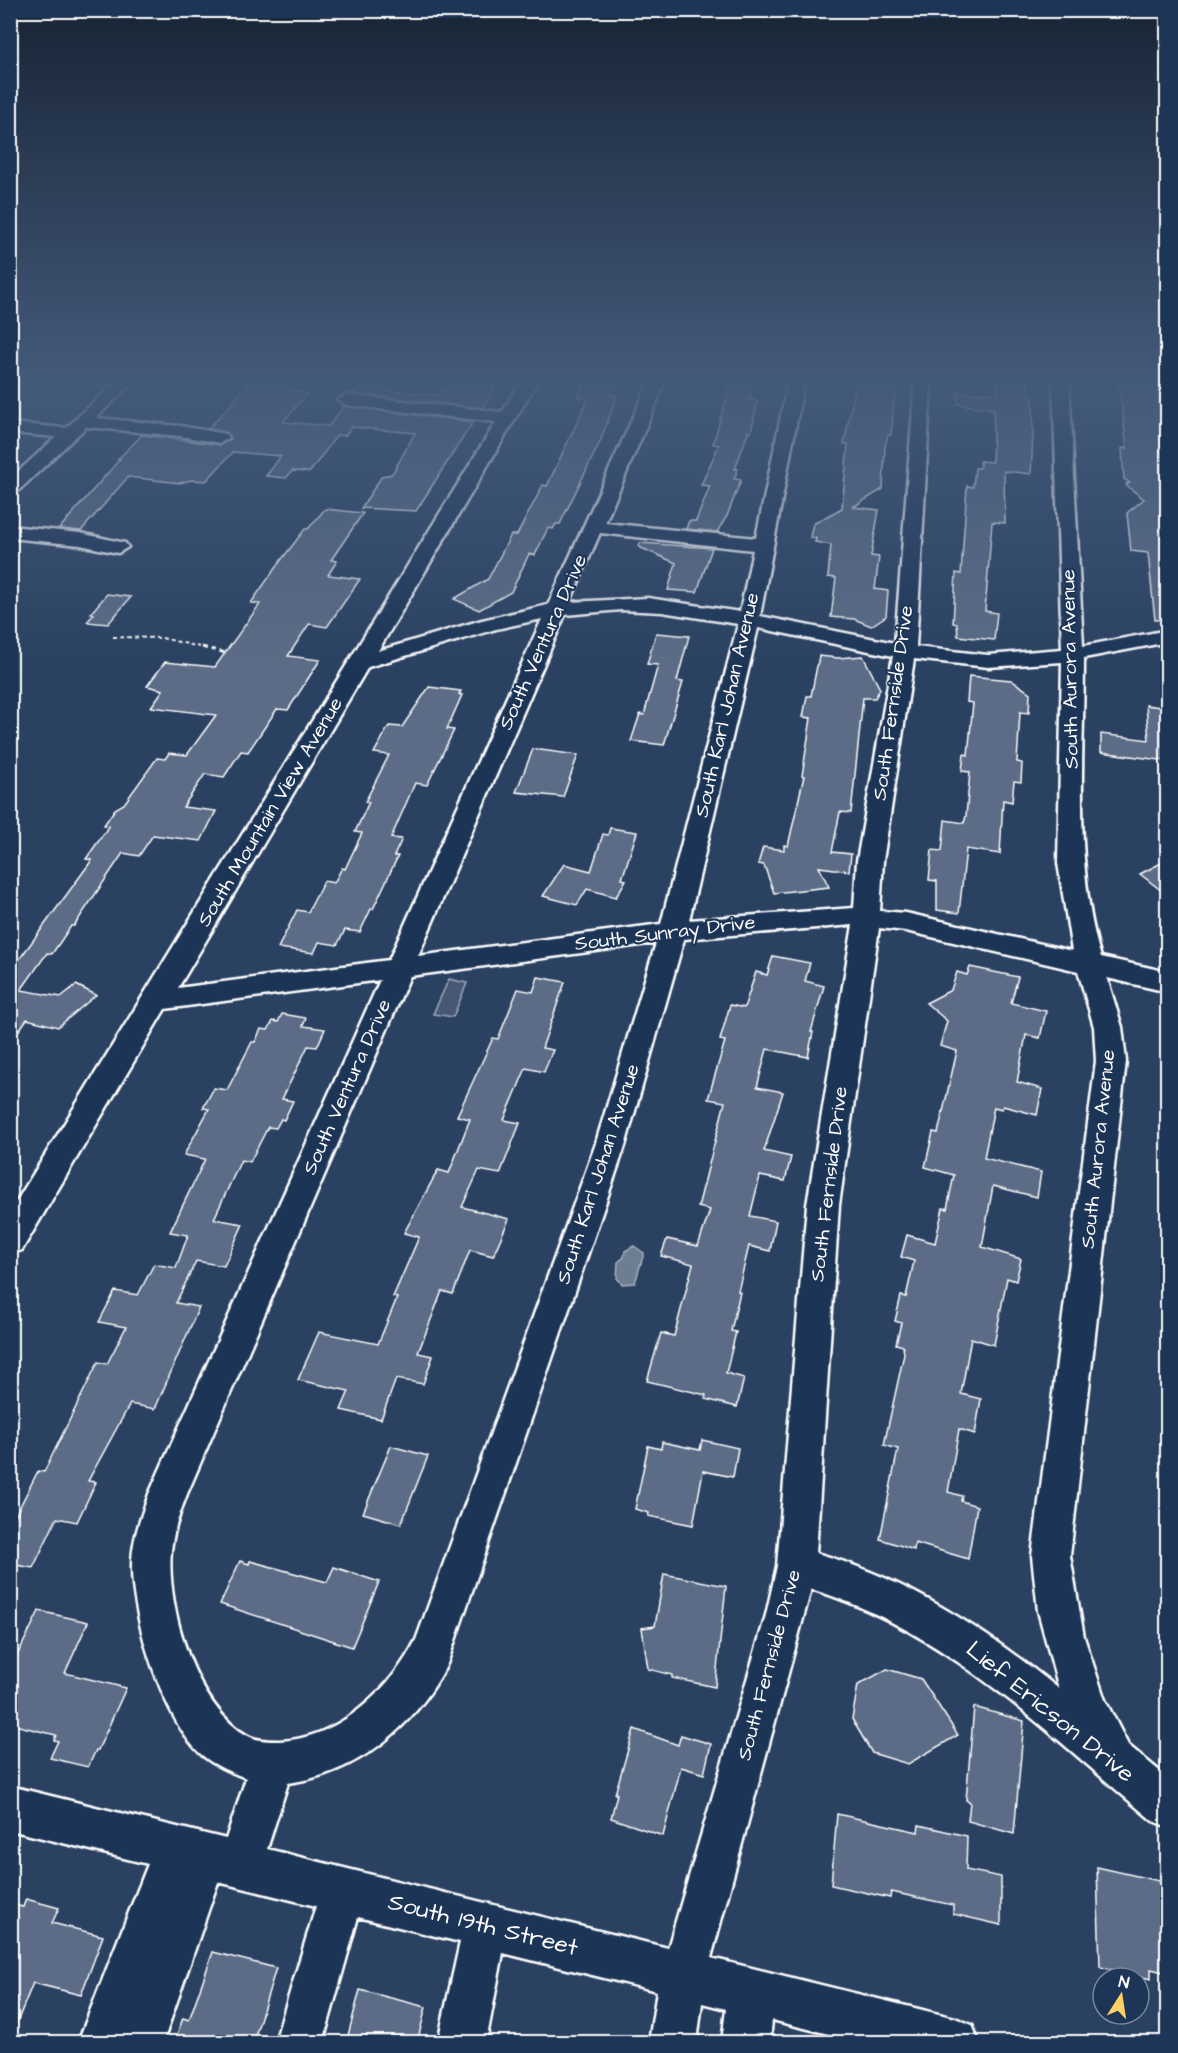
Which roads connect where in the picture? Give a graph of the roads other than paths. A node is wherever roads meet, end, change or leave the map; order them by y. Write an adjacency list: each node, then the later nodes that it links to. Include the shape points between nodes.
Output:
1 (22, 478): 7 (street)
2 (471, 478): 17 (street, South Mountain View Avenue)
3 (615, 478): 8 (street, South Ventura Drive)
4 (777, 478): 10 (street, South Karl Johan Avenue)
5 (916, 478): 15 (street, South Fernside Drive)
6 (1065, 478): 16 (street, South Aurora Avenue)
7 (10, 489)
8 (593, 527): 10 (street); 12 (street, South Ventura Drive)
9 (10, 532): 11 (street)
10 (764, 545): 13 (street, South Karl Johan Avenue)
11 (117, 547)
12 (557, 609): 13 (street, via 604,604 655,605); 17 (street); 21 (street, South Ventura Drive)
13 (749, 620): 15 (street); 19 (street, South Karl Johan Avenue)
14 (1167, 636): 16 (street)
15 (904, 650): 16 (street, via 989,661 1048,660); 18 (street, South Fernside Drive, via 870,861)
16 (1073, 655): 20 (street, South Aurora Avenue, via 1071,863 1075,904)
17 (361, 662): 23 (street, South Mountain View Avenue)
18 (867, 918): 19 (street, South Sunray Drive, via 821,917); 20 (street, South Sunray Drive, via 906,922); 25 (street, South Fernside Drive, via 823,1205)
19 (673, 932): 21 (street, South Sunray Drive); 27 (street, South Karl Johan Avenue, via 610,1146 434,1650 409,1691 358,1736 296,1763)
20 (1089, 965): 22 (street, South Sunray Drive); 26 (street, South Aurora Avenue, via 1108,1027 1111,1061 1051,1556 1059,1622 1071,1664 1093,1723)
21 (400, 966): 23 (street, South Sunray Drive); 27 (street, South Ventura Drive, via 168,1494 152,1551 155,1600 168,1650 200,1723 220,1742)
22 (1167, 982)
23 (158, 1000): 24 (street, South Mountain View Avenue)
24 (10, 1241)
25 (796, 1566): 26 (street, Lief Ericson Drive, via 823,1572 869,1592 952,1635 1002,1669); 33 (street, South Fernside Drive, via 786,1615)
26 (1116, 1764): 28 (street, Lief Ericson Drive)
27 (272, 1765): 30 (street)
28 (1167, 1806)
29 (10, 1808): 30 (street, South 19th Street)
30 (207, 1857): 31 (street, South 19th Street); 36 (street); 37 (street)
31 (343, 1890): 32 (street, South 19th Street); 38 (street)
32 (486, 1926): 33 (street, South 19th Street); 39 (street)
33 (683, 1975): 34 (street, South 19th Street); 40 (street, South Fernside Drive)
34 (752, 1992): 35 (street, South 19th Street); 41 (street)
35 (867, 2032): 42 (street, South 19th Street)
36 (102, 2043)
37 (139, 2043)
38 (299, 2043)
39 (462, 2043)
40 (673, 2043)
41 (746, 2043)
42 (955, 2043)

